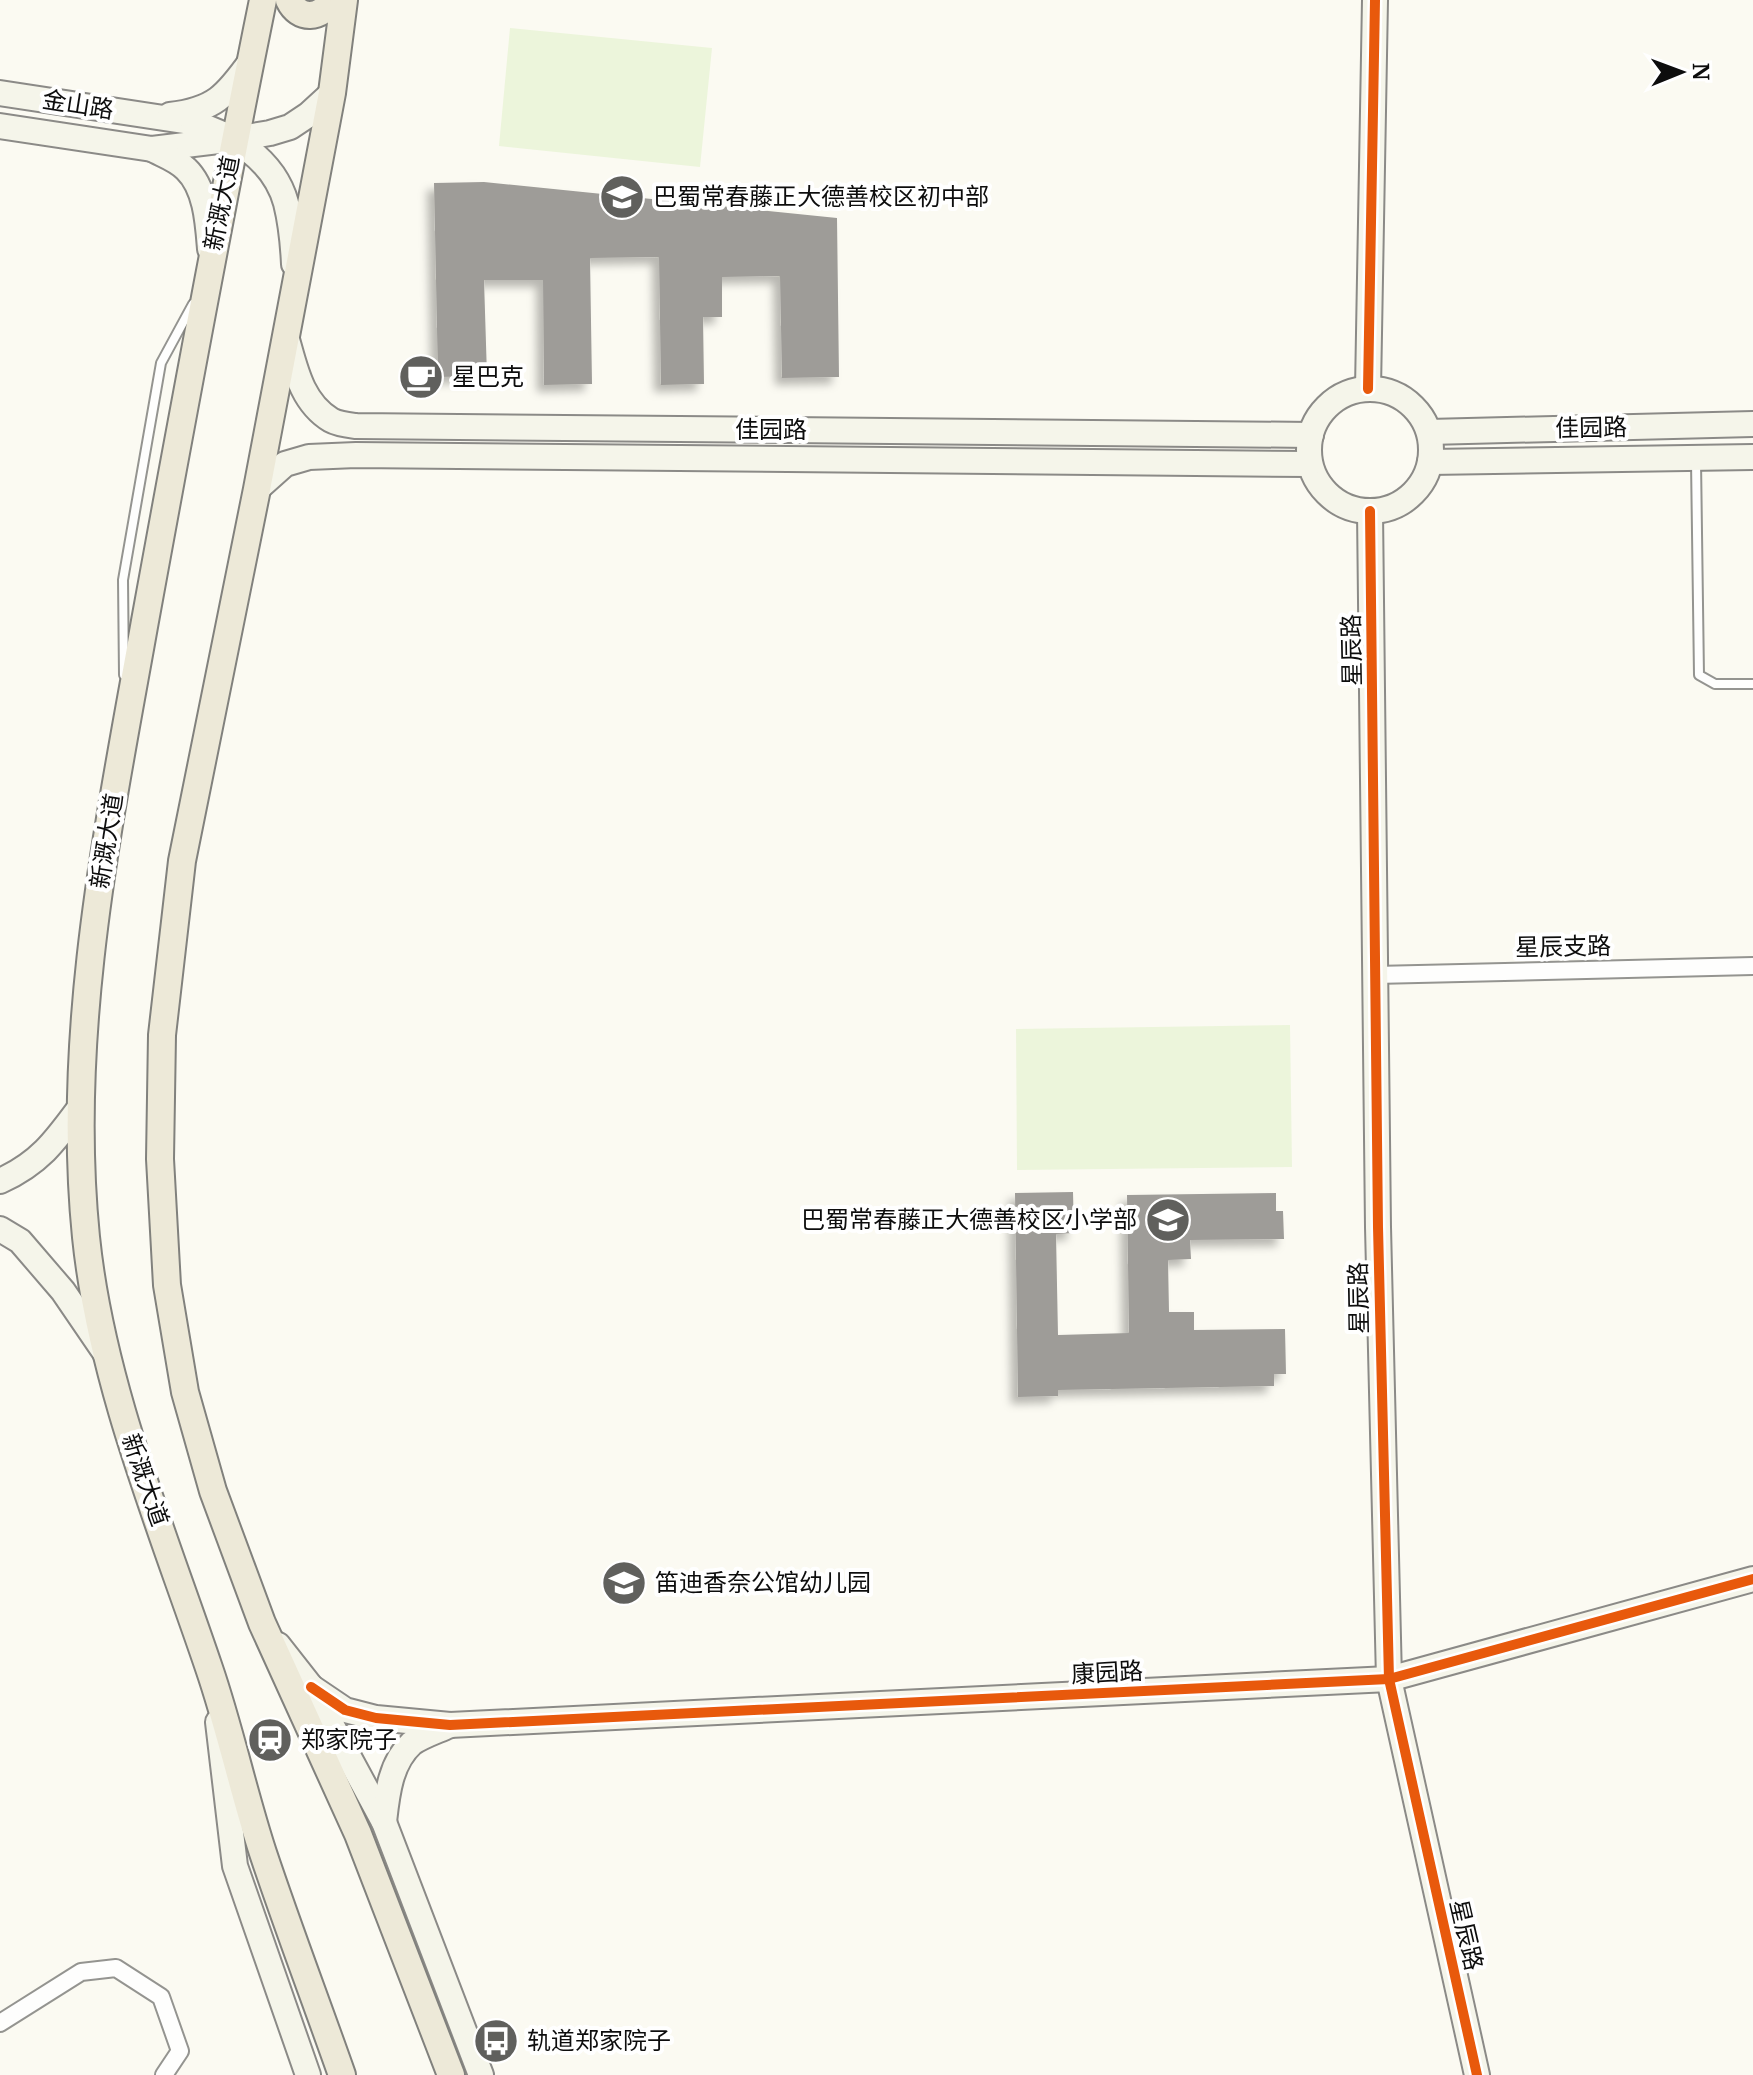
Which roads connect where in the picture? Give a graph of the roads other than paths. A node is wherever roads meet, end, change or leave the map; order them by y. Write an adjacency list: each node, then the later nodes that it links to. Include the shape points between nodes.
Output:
1 (263, 0): 6 (main road, 新溉大道)
2 (289, 0): 3 (main road, via 300,13 316,15)
3 (332, 0)
4 (344, 0): 8 (main road)
5 (1375, 0): 16 (street)
6 (251, 61): 9 (street, via 215,103 191,113); 11 (main road, 新溉大道)
7 (0, 93): 9 (street, 金山路)
8 (332, 93): 11 (street, via 290,127); 14 (main road)
9 (156, 117): 11 (street, via 212,128)
10 (0, 126): 12 (street, 金山路)
11 (235, 139): 12 (street); 13 (main road, 新溉大道); 14 (street, via 260,160 285,200)
12 (152, 149): 13 (street, via 188,170 197,186 208,226)
13 (209, 268): 29 (main road, 新溉大道, via 101,870 83,1035)
14 (295, 289): 15 (main road)
15 (286, 336): 19 (street, 佳园路, via 312,404 333,421 356,426); 24 (main road)
16 (1368, 389): 18 (street, via 1384,390 1413,406); 19 (street, via 1338,397 1316,420)
17 (1753, 424): 18 (street, 佳园路)
18 (1429, 432): 22 (street)
19 (1311, 435): 23 (street)
20 (1753, 457): 21 (street, 佳园路)
21 (1695, 458): 22 (street, 佳园路); 26 (lane, via 1699,675 1715,684)
22 (1430, 462): 25 (street, via 1403,500)
23 (1309, 464): 24 (street, 佳园路, via 356,455 285,464); 25 (street, via 1335,500)
24 (257, 489): 34 (main road, via 182,861 162,1035 160,1159 167,1285 185,1392 213,1491)
25 (1370, 511): 28 (street, 星辰路)
26 (1753, 684)
27 (1753, 966): 28 (street, 星辰支路)
28 (1375, 975): 36 (street, 星辰路)
29 (81, 1106): 30 (street, via 52,1147); 32 (main road, 新溉大道, via 87,1239)
30 (0, 1181)
31 (0, 1229): 32 (street, via 20,1241 55,1281)
32 (109, 1359): 35 (main road, 新溉大道, via 121,1409)
33 (1753, 1579): 36 (street, 康园路)
34 (262, 1623): 37 (street); 44 (main road, via 358,1834)
35 (212, 1676): 42 (street, 新溉大道, via 235,1866); 43 (main road, 新溉大道, via 262,1849)
36 (1389, 1679): 38 (street, 康园路); 46 (street, 星辰路)
37 (311, 1687): 38 (street, via 345,1710); 39 (street)
38 (450, 1725): 39 (street, via 413,1742 399,1759)
39 (384, 1822): 45 (street)
40 (0, 2023): 41 (street, via 81,1972 116,1968 161,1997 180,2051)
41 (164, 2075)
42 (308, 2075)
43 (342, 2075)
44 (451, 2075)
45 (481, 2075)
46 (1477, 2075)

